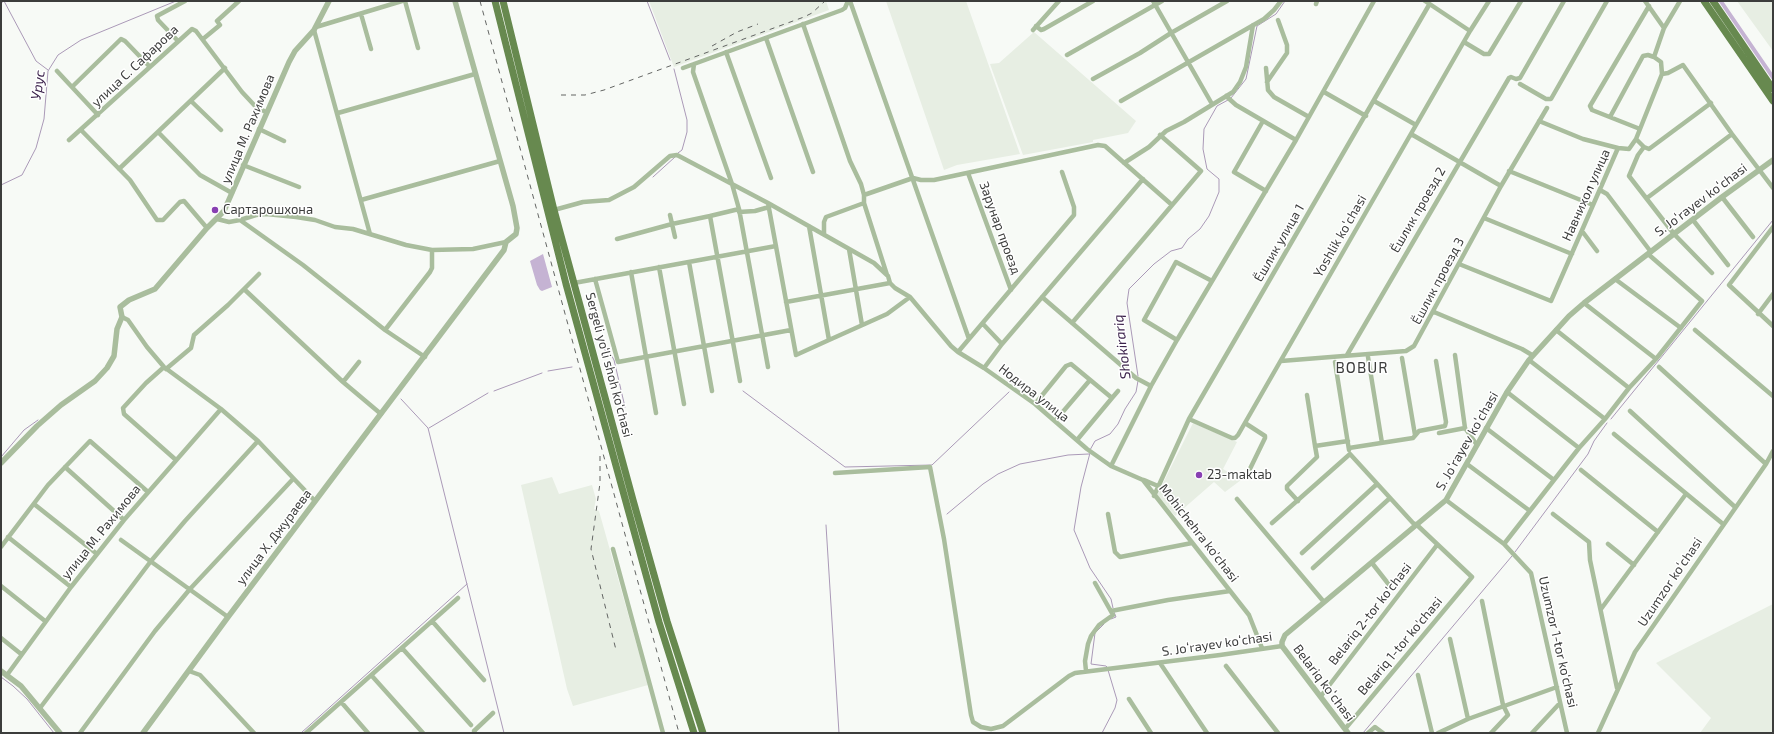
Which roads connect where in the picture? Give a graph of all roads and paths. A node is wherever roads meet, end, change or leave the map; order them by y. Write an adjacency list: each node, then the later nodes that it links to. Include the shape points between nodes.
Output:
1 (185, 1): 37 (street, via 157,16)
2 (239, 1): 36 (street, via 217,21 220,25)
3 (329, 1): 32 (street, улица М. Рахимова)
4 (402, 1): 27 (street)
5 (405, 1): 39 (street)
6 (455, 1): 51 (street, улица Х. Джураева)
7 (495, 1): 338 (main road, Sergeli yo‘li shoh ko‘chasi, via 564,278 659,622)
8 (503, 1): 119 (main road, Sergeli yo‘li shoh ko‘chasi)
9 (849, 1): 29 (street, via 842,10); 102 (street)
10 (1059, 1): 11 (street, via 1034,28 1044,29)
11 (1093, 1)
12 (1162, 1): 24 (street)
13 (1227, 1): 34 (street)
14 (1281, 1): 30 (street, via 1274,10)
15 (1374, 1): 58 (street)
16 (1489, 1): 33 (street, Yoshlik koʻchasi)
17 (1521, 1): 38 (street, via 1489,54 1484,54)
18 (1564, 1): 92 (street, Ёшлик проезд 2, via 1520,78 1518,80 1510,77)
19 (1607, 1): 55 (street, via 1551,99 1546,99)
20 (1645, 1): 26 (street)
21 (1680, 1): 31 (street)
22 (1704, 1): 63 (main road)
23 (1713, 1): 57 (main road)
24 (1154, 3): 34 (street); 42 (street)
25 (1427, 3): 33 (street); 62 (street, Ёшлик улица 1)
26 (1649, 6): 31 (street); 72 (street, via 1590,106 1592,110)
27 (361, 14): 32 (street); 40 (street)
28 (1278, 20): 54 (street, via 1287,45 1287,53)
29 (803, 24): 35 (street); 111 (street)
30 (1253, 25): 44 (street); 59 (street, via 1246,67 1240,82)
31 (1664, 28): 43 (street)
32 (315, 29): 67 (street, улица М. Рахимова, via 291,57); 68 (street)
33 (1470, 30): 38 (street, Yoshlik koʻchasi)
34 (1171, 33): 44 (street); 53 (street)
35 (766, 38): 41 (street); 98 (street)
36 (203, 39): 37 (street, улица С. Сафарова, via 192,29); 47 (street, улица С. Сафарова)
37 (178, 41): 46 (street, улица С. Сафарова)
38 (1464, 42): 75 (street, Yoshlik koʻchasi)
39 (418, 48)
40 (371, 49)
41 (726, 52): 45 (street); 101 (street)
42 (1068, 55)
43 (1654, 58): 52 (street, via 1661,62); 72 (street, via 1644,56)
44 (1189, 62): 61 (street); 65 (street)
45 (694, 64): 48 (street); 104 (street, via 693,72)
46 (150, 67): 56 (street, via 121,39); 69 (street, улица С. Сафарова)
47 (225, 68): 60 (street); 67 (street, улица С. Сафарова, via 242,92 256,107)
48 (683, 68)
49 (1266, 68): 54 (street)
50 (57, 71): 56 (street)
51 (475, 74): 68 (street); 90 (street, улица Х. Джураева)
52 (1662, 74): 64 (street, via 1683,64); 77 (street)
53 (1093, 79)
54 (1267, 82): 71 (street, via 1268,90 1274,97)
55 (1520, 84)
56 (72, 87): 69 (street)
57 (1773, 89)
58 (1324, 92): 70 (street); 71 (street)
59 (1228, 98): 65 (street); 73 (street)
60 (191, 101): 79 (street); 80 (street)
61 (1121, 101)
62 (1374, 101): 70 (street, Ёшлик улица 1); 75 (street)
63 (1773, 101)
64 (1711, 103): 82 (street); 88 (street, via 1650,149)
65 (1212, 104): 83 (street)
66 (1546, 108): 74 (street, Ёшлик проезд 3)
67 (266, 112): 76 (street, улица М. Рахимова)
68 (338, 113): 114 (street)
69 (98, 115): 78 (street, улица С. Сафарова)
70 (1366, 116): 223 (street, Ёшлик улица 1)
71 (1309, 117): 86 (street)
72 (1610, 117): 77 (street)
73 (1263, 120): 86 (street); 109 (street, via 1234,172)
74 (1539, 121): 89 (street, via 1583,139); 97 (street, Ёшлик проезд 3)
75 (1416, 125): 81 (street, Yoshlik koʻchasi)
76 (259, 129): 87 (street); 94 (street, улица М. Рахимова)
77 (1640, 129): 84 (street)
78 (82, 130): 85 (street, улица С. Сафарова); 95 (street)
79 (221, 130)
80 (158, 132): 95 (street); 110 (street, via 200,175)
81 (1411, 134): 92 (street); 198 (street, Yoshlik koʻchasi)
82 (1732, 134): 96 (street); 113 (street)
83 (1160, 136): 93 (street, via 1150,147); 117 (street, via 1201,171)
84 (1636, 139): 88 (street); 89 (street, Навнихол улица, via 1629,149)
85 (69, 140)
86 (1296, 140): 109 (street)
87 (284, 141)
88 (1644, 147): 113 (street, via 1629,174)
89 (1618, 148): 108 (street, Навнихол улица)
90 (500, 160): 114 (street); 138 (street, улица Х. Джураева, via 517,228 515,236)
91 (1773, 160): 96 (street, S. Joʻrayev koʻchasi)
92 (1459, 162): 105 (street); 190 (street, Ёшлик проезд 2)
93 (1124, 163): 100 (street, via 1105,146 1098,145); 103 (street)
94 (243, 165): 106 (street); 110 (street, улица М. Рахимова)
95 (119, 169): 130 (street, via 130,180 158,220 163,220 184,201)
96 (1758, 170): 107 (street); 112 (street, S. Joʻrayev koʻchasi)
97 (1509, 171): 105 (street, Ёшлик проезд 3); 118 (street)
98 (813, 172)
99 (1062, 172): 162 (street, via 1074,207 1074,215)
100 (968, 173): 102 (street, via 934,180); 162 (street, Зарунар проезд)
101 (771, 178)
102 (913, 178): 111 (street); 183 (street)
103 (1143, 179): 117 (street); 165 (street)
104 (732, 184): 116 (street); 119 (street, via 676,155 670,156 634,188 609,200 583,202); 120 (street)
105 (1501, 186): 123 (street, Ёшлик проезд 3)
106 (299, 187)
107 (1773, 188)
108 (1600, 190): 118 (street, Навнихол улица); 144 (street, via 1606,194)
109 (1266, 191): 157 (street)
110 (232, 193): 124 (street, улица М. Рахимова)
111 (864, 195): 115 (street)
112 (1722, 197): 126 (street, S. Joʻrayev koʻchasi); 136 (street)
113 (1647, 198): 134 (street)
114 (362, 200): 132 (street)
115 (864, 204): 133 (street, via 826,217); 154 (street)
116 (769, 205): 120 (street, via 755,211); 128 (street); 139 (street)
117 (1172, 205): 172 (street)
118 (1593, 205): 131 (street, Навнихол улица)
119 (554, 210): 158 (main road, Sergeli yo‘li shoh ko‘chasi)
120 (739, 211): 122 (street); 143 (street)
121 (670, 215): 127 (street)
122 (710, 216): 127 (street); 146 (street)
123 (1484, 218): 145 (street); 148 (street, Ёшлик проезд 3)
124 (217, 219): 125 (street, via 229,222); 130 (street, улица М. Рахимова)
125 (240, 220): 132 (street, via 256,215 281,215 315,220 335,227 353,228); 177 (street, via 303,265)
126 (1693, 220): 134 (street, S. Joʻrayev koʻchasi); 149 (street)
127 (672, 224): 135 (street); 137 (street)
128 (809, 226): 133 (street); 164 (street)
129 (1773, 227): 170 (street, via 1729,285)
130 (207, 228): 171 (street, улица М. Рахимова, via 155,290 131,299 120,307)
131 (1582, 231): 142 (street); 145 (street, Навнихол улица)
132 (370, 234): 141 (street)
133 (824, 234): 140 (street)
134 (1674, 234): 144 (street, S. Joʻrayev koʻchasi); 152 (street)
135 (675, 237)
136 (1753, 237)
137 (617, 239)
138 (506, 242): 141 (street, via 473,249); 192 (street, улица Х. Джураева, via 504,250)
139 (776, 246): 143 (street); 167 (street)
140 (849, 249): 154 (street, via 874,263); 160 (street)
141 (432, 250): 177 (street, via 430,272)
142 (1597, 250)
143 (746, 252): 146 (street); 181 (street)
144 (1650, 253): 156 (street, S. Joʻrayev koʻchasi); 176 (street, via 1702,302)
145 (1572, 254): 148 (street, Навнихол улица, via 1549,302)
146 (717, 257): 147 (street); 185 (street)
147 (689, 262): 150 (street); 187 (street)
148 (1459, 264): 169 (street, Ёшлик проезд 3)
149 (1728, 265)
150 (659, 267): 151 (street); 188 (street)
151 (631, 272): 155 (street); 193 (street)
152 (1712, 273)
153 (260, 274): 161 (street)
154 (888, 276): 159 (street)
155 (595, 279): 158 (street); 193 (street, via 618,362)
156 (1615, 279): 168 (street, S. Joʻrayev koʻchasi); 176 (street)
157 (1212, 281): 184 (street); 184 (street, via 1176,262 1144,321)
158 (574, 283): 339 (main road, Sergeli yo‘li shoh ko‘chasi, via 665,613)
159 (890, 283): 160 (street); 166 (street, Нодира улица)
160 (856, 289): 164 (street); 174 (street)
161 (245, 290): 204 (street, via 194,335 191,348); 208 (street)
162 (1011, 290): 173 (street)
163 (1773, 294): 170 (street)
164 (821, 296): 167 (street); 182 (street)
165 (1042, 297): 172 (street); 186 (street)
166 (910, 298): 174 (street, via 887,314); 189 (street, Нодира улица)
167 (786, 302): 178 (street)
168 (1584, 303): 179 (street, S. Joʻrayev koʻchasi); 197 (street)
169 (1434, 312): 190 (street, Ёшлик проезд 3, via 1410,350); 196 (street, via 1522,348)
170 (1758, 314): 175 (street)
171 (122, 317): 204 (street, via 128,320); 243 (street, улица М. Рахимова, via 117,329 114,358 107,368 37,426)
172 (1072, 323): 209 (street, via 1136,378)
173 (983, 324): 183 (street); 186 (street)
174 (862, 325): 182 (street)
175 (1773, 326)
176 (1681, 328): 197 (street)
177 (385, 330): 192 (street)
178 (791, 330): 181 (street); 182 (street, via 796,356)
179 (1556, 330): 196 (street, S. Joʻrayev koʻchasi); 210 (street)
180 (1695, 330): 215 (street)
181 (762, 336): 185 (street); 202 (street)
182 (829, 340)
183 (969, 340): 189 (street)
184 (1177, 340): 209 (street)
185 (732, 341): 187 (street); 207 (street)
186 (1002, 344): 205 (street)
187 (704, 346): 188 (street); 211 (street)
188 (675, 352): 193 (street); 217 (street)
189 (958, 352): 205 (street, Нодира улица)
190 (1347, 355): 198 (street, Ёшлик проезд 3)
191 (1455, 355): 227 (street)
192 (424, 357): 222 (street, улица Х. Джураева)
193 (646, 357): 221 (street)
194 (1368, 357): 235 (street)
195 (1402, 358): 231 (street)
196 (1530, 358): 213 (street, S. Joʻrayev koʻchasi); 224 (street)
197 (1656, 359): 210 (street)
198 (1281, 361): 226 (street, Yoshlik koʻchasi)
199 (1436, 361): 231 (street, via 1446,424 1419,431)
200 (359, 362): 208 (street)
201 (1335, 362): 234 (street)
202 (768, 367)
203 (1659, 367): 245 (street)
204 (165, 368): 219 (street); 242 (street, via 146,383 123,408 124,414)
205 (984, 368): 218 (street, Нодира улица)
206 (1090, 380): 216 (street); 218 (street, via 1068,364); 225 (street)
207 (740, 381)
208 (343, 382): 222 (street)
209 (1151, 386): 246 (street)
210 (1629, 388): 224 (street)
211 (712, 391)
212 (1118, 391): 216 (street)
213 (1507, 392): 228 (street, S. Joʻrayev koʻchasi); 238 (street)
214 (1307, 395): 236 (street)
215 (1773, 396)
216 (1112, 398): 232 (street)
217 (684, 404)
218 (1035, 404): 225 (street, Нодира улица)
219 (220, 408): 233 (street); 242 (street, улица М. Рахимова)
220 (1630, 411): 265 (street)
221 (656, 413)
222 (381, 414): 263 (street, улица Х. Джураева)
223 (1189, 419): 226 (street, Yoshlik koʻchasi, via 1232,438 1238,435); 255 (street, Ёшлик улица 1)
224 (1605, 419): 238 (street)
225 (1055, 421): 232 (street, Нодира улица)
226 (1245, 423): 250 (street, via 1266,438)
227 (1465, 428): 229 (street); 237 (street)
228 (1486, 428): 237 (street, S. Joʻrayev koʻchasi); 253 (street)
229 (1439, 433)
230 (1614, 434): 257 (street)
231 (1415, 435): 235 (street, via 1413,438)
232 (1077, 440): 241 (street, Нодира улица)
233 (258, 441): 251 (street); 284 (street)
234 (1348, 441): 236 (street); 239 (street)
235 (1382, 443): 239 (street)
236 (1315, 446): 261 (street, via 1317,457 1286,486)
237 (1477, 446): 244 (street, S. Joʻrayev koʻchasi)
238 (1579, 448): 253 (street)
239 (1349, 451): 254 (street); 261 (street)
240 (1773, 451): 245 (street, Uzumzor koʻchasi)
241 (1095, 454): 246 (street, Mohichehra ko'chasi)
242 (176, 460): 256 (street, улица М. Рахимова)
243 (1, 462)
244 (1467, 464): 262 (street, S. Joʻrayev koʻchasi); 266 (street)
245 (1766, 464): 265 (street, Uzumzor koʻchasi)
246 (1111, 466): 252 (street, Mohichehra ko'chasi)
247 (64, 467): 256 (street, via 90,441); 264 (street); 269 (street)
248 (1581, 470): 273 (street)
249 (835, 473): 312 (street, S. Joʻrayev koʻchasi, via 930,467 944,539 970,715 975,724 987,729 1000,728 1069,676)
250 (1247, 475)
251 (293, 479): 263 (street); 292 (street)
252 (1143, 480): 255 (street); 258 (street, Mohichehra ko'chasi)
253 (1554, 480): 266 (street)
254 (1377, 484): 259 (street); 282 (street)
255 (1158, 486): 258 (street, Ёшлик улица 1)
256 (148, 492): 269 (street, улица М. Рахимова)
257 (1686, 494): 271 (street); 273 (street)
258 (1154, 496): 276 (street, Mohichehra ko'chasi)
259 (1390, 498): 272 (street, via 1412,523); 287 (street)
260 (1237, 499): 296 (street)
261 (1298, 500): 270 (street)
262 (1446, 500): 272 (street, S. Joʻrayev koʻchasi); 277 (street, Uzumzor 1-tor ko‘chasi)
263 (315, 501): 299 (street, улица Х. Джураева)
264 (34, 504): 274 (street); 283 (street)
265 (1735, 507): 271 (street, Uzumzor koʻchasi)
266 (1530, 511): 277 (street)
267 (1108, 514): 276 (street, via 1115,552 1120,557)
268 (1553, 514): 297 (street, via 1589,542 1590,560)
269 (124, 520): 283 (street, улица М. Рахимова)
270 (1272, 523)
271 (1722, 524): 318 (street, Uzumzor koʻchasi, via 1635,652)
272 (1417, 525): 279 (street); 285 (street, S. Joʻrayev koʻchasi)
273 (1658, 532): 286 (street)
274 (8, 537): 280 (street); 291 (street)
275 (121, 540): 284 (street)
276 (1192, 543): 293 (street, Mohichehra ko'chasi)
277 (1504, 544): 317 (street, Uzumzor 1-tor ko‘chasi, via 1531,573)
278 (1608, 544): 286 (street)
279 (1437, 545): 319 (street, Belariq 2-tor ko'chasi); 329 (street, Belariq 1-tor ko'chasi, via 1472,577)
280 (1, 546)
281 (613, 549): 337 (street)
282 (1302, 553)
283 (97, 554): 291 (street, улица М. Рахимова)
284 (151, 561): 292 (street); 324 (street)
285 (1372, 563): 290 (street); 296 (street, S. Joʻrayev koʻchasi)
286 (1634, 565): 297 (street)
287 (1313, 568)
288 (1095, 583): 298 (street)
289 (1, 586): 300 (street)
290 (1390, 586)
291 (71, 587): 300 (street, улица М. Рахимова)
292 (190, 589): 299 (street); 331 (street, via 155,631)
293 (1230, 591): 298 (street); 306 (street, Mohichehra ko'chasi, via 1249,615)
294 (458, 598): 301 (street)
295 (1482, 601): 323 (street)
296 (1324, 602): 304 (street, S. Joʻrayev koʻchasi, via 1287,632 1282,640)
297 (1601, 609): 318 (street)
298 (1111, 611): 312 (street, via 1113,617 1095,630 1088,644)
299 (228, 617): 311 (street, улица Х. Джураева)
300 (45, 621): 307 (street, улица М. Рахимова)
301 (432, 622): 305 (street); 316 (street)
302 (1, 638): 307 (street)
303 (1450, 639): 326 (street)
304 (1282, 646): 306 (street, S. Joʻrayev koʻchasi); 319 (street, Belariq koʻchasi)
305 (402, 648): 315 (street); 327 (street)
306 (1262, 648): 308 (street, S. Joʻrayev koʻchasi)
307 (21, 654): 313 (street, улица М. Рахимова)
308 (1160, 663): 312 (street, S. Joʻrayev koʻchasi); 341 (street)
309 (1226, 666): 342 (street)
310 (1, 671): 313 (street)
311 (189, 671): 332 (street, улица Х. Джураева); 333 (street, via 200,675)
312 (1086, 671)
313 (7, 674): 324 (street)
314 (1418, 675): 345 (street)
315 (372, 676): 321 (street); 335 (street)
316 (484, 680)
317 (1556, 687): 322 (street, Uzumzor 1-tor ko‘chasi); 323 (street)
318 (1617, 688): 350 (street, Uzumzor koʻchasi)
319 (1321, 696): 329 (street, Belariq koʻchasi)
320 (1129, 699): 340 (street)
321 (342, 702): 328 (street); 334 (street)
322 (1560, 703): 348 (street); 349 (street, Uzumzor 1-tor ko‘chasi)
323 (1504, 706): 326 (street); 347 (street, via 1508,714)
324 (40, 708): 330 (street)
325 (493, 713): 336 (street, via 474,731)
326 (1468, 719): 346 (street)
327 (471, 725)
328 (310, 732)
329 (1346, 732)
330 (60, 733)
331 (80, 733)
332 (143, 733)
333 (254, 733)
334 (368, 733)
335 (423, 733)
336 (475, 733)
337 (663, 733)
338 (694, 733)
339 (703, 733)
340 (1151, 733)
341 (1207, 733)
342 (1278, 733)
343 (1368, 733): 344 (street, via 1376,727)
344 (1383, 733)
345 (1432, 733)
346 (1438, 733)
347 (1491, 733)
348 (1532, 733)
349 (1567, 733)
350 (1598, 733)

